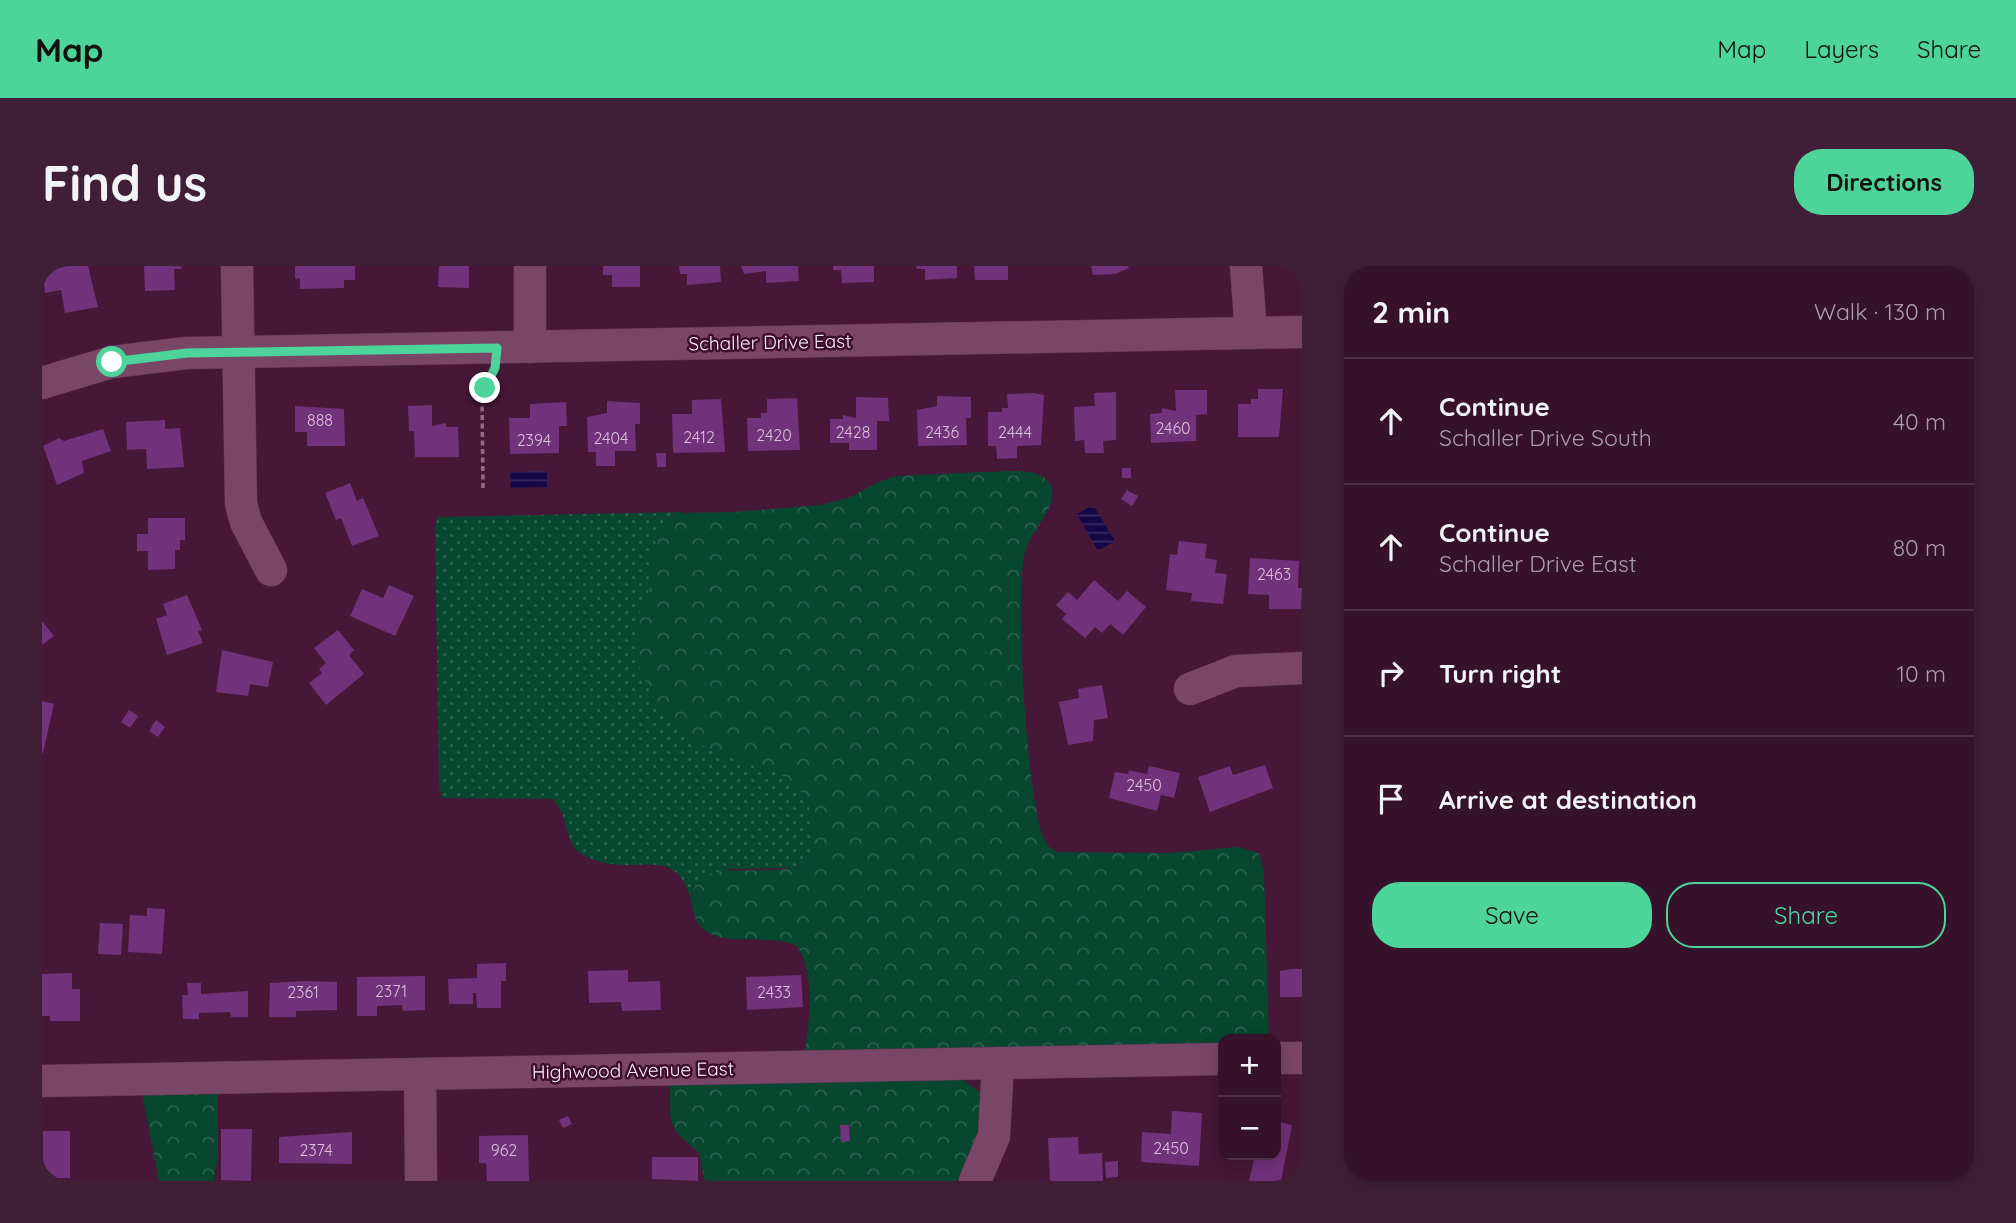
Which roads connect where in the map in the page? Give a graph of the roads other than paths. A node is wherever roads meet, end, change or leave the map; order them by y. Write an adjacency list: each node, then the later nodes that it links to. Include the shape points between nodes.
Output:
1 (237, 266): 7 (street)
2 (530, 266): 6 (street)
3 (1246, 266): 4 (street)
4 (1251, 332): 5 (street, Schaller Drive East); 6 (street, Schaller Drive East)
5 (1302, 332)
6 (530, 347): 7 (street, Schaller Drive East)
7 (238, 353): 8 (street, Schaller Drive East, via 139,358); 9 (street, via 242,509)
8 (42, 383)
9 (271, 570)
10 (1302, 668): 11 (street, via 1236,671)
11 (1190, 688)
12 (1281, 1058): 13 (street)
13 (1302, 1058)
14 (1218, 1059): 15 (street, Highwood Avenue East)
15 (998, 1063): 16 (street, Highwood Avenue East); 19 (street, via 994,1136)
16 (420, 1074): 17 (street, Highwood Avenue East); 18 (street)
17 (42, 1081)
18 (421, 1181)
19 (975, 1181)

